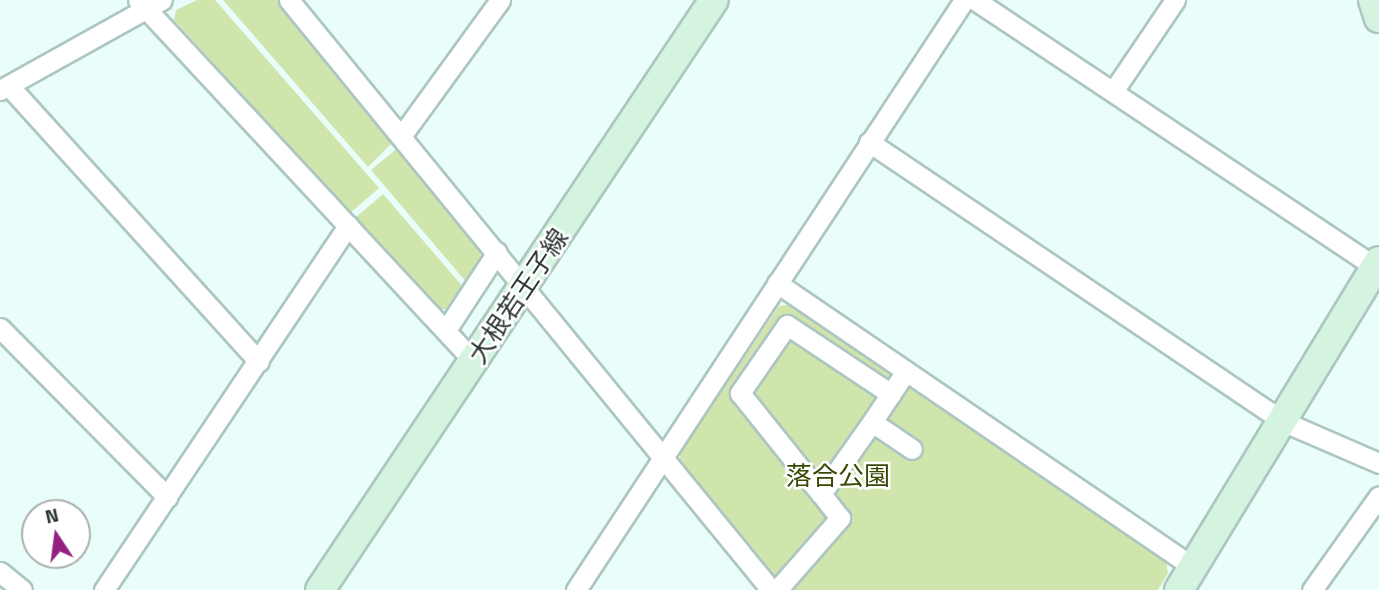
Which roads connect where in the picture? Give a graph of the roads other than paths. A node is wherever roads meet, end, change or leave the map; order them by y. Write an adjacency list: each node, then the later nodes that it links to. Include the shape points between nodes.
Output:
1 (289, 0): 12 (street)
2 (500, 0): 12 (street)
3 (714, 0): 18 (street, 大根若王子線)
4 (964, 0): 13 (street)
5 (975, 0): 11 (street)
6 (1175, 0): 11 (street)
7 (1373, 0): 9 (street)
8 (149, 3): 10 (street); 14 (street)
9 (1379, 18)
10 (4, 88): 23 (street)
11 (1114, 90): 16 (street)
12 (402, 135): 15 (street)
13 (870, 142): 17 (street); 27 (street)
14 (348, 225): 20 (street); 23 (street)
15 (497, 252): 18 (street); 20 (street)
16 (1378, 266): 27 (street)
17 (776, 283): 21 (street); 25 (street)
18 (525, 286): 22 (street, 大根若王子線); 30 (street)
19 (0, 328): 33 (street)
20 (446, 330): 22 (street)
21 (732, 349): 24 (street); 30 (street)
22 (474, 361): 39 (street, 大根若王子線)
23 (259, 362): 33 (street)
24 (758, 366): 26 (street, via 787,325); 32 (street, via 740,393)
25 (906, 371): 26 (street); 36 (street)
26 (891, 394): 28 (street)
27 (1282, 421): 31 (street); 36 (street)
28 (872, 422): 29 (street); 32 (street)
29 (912, 449)
30 (662, 455): 40 (street); 41 (street)
31 (1379, 463)
32 (821, 494): 42 (street, via 840,518)
33 (167, 496): 38 (street)
34 (1379, 496): 43 (street)
35 (0, 572): 37 (street)
36 (1186, 578)
37 (22, 590)
38 (104, 590)
39 (320, 590)
40 (576, 590)
41 (771, 590)
42 (777, 590)
43 (1312, 590)

